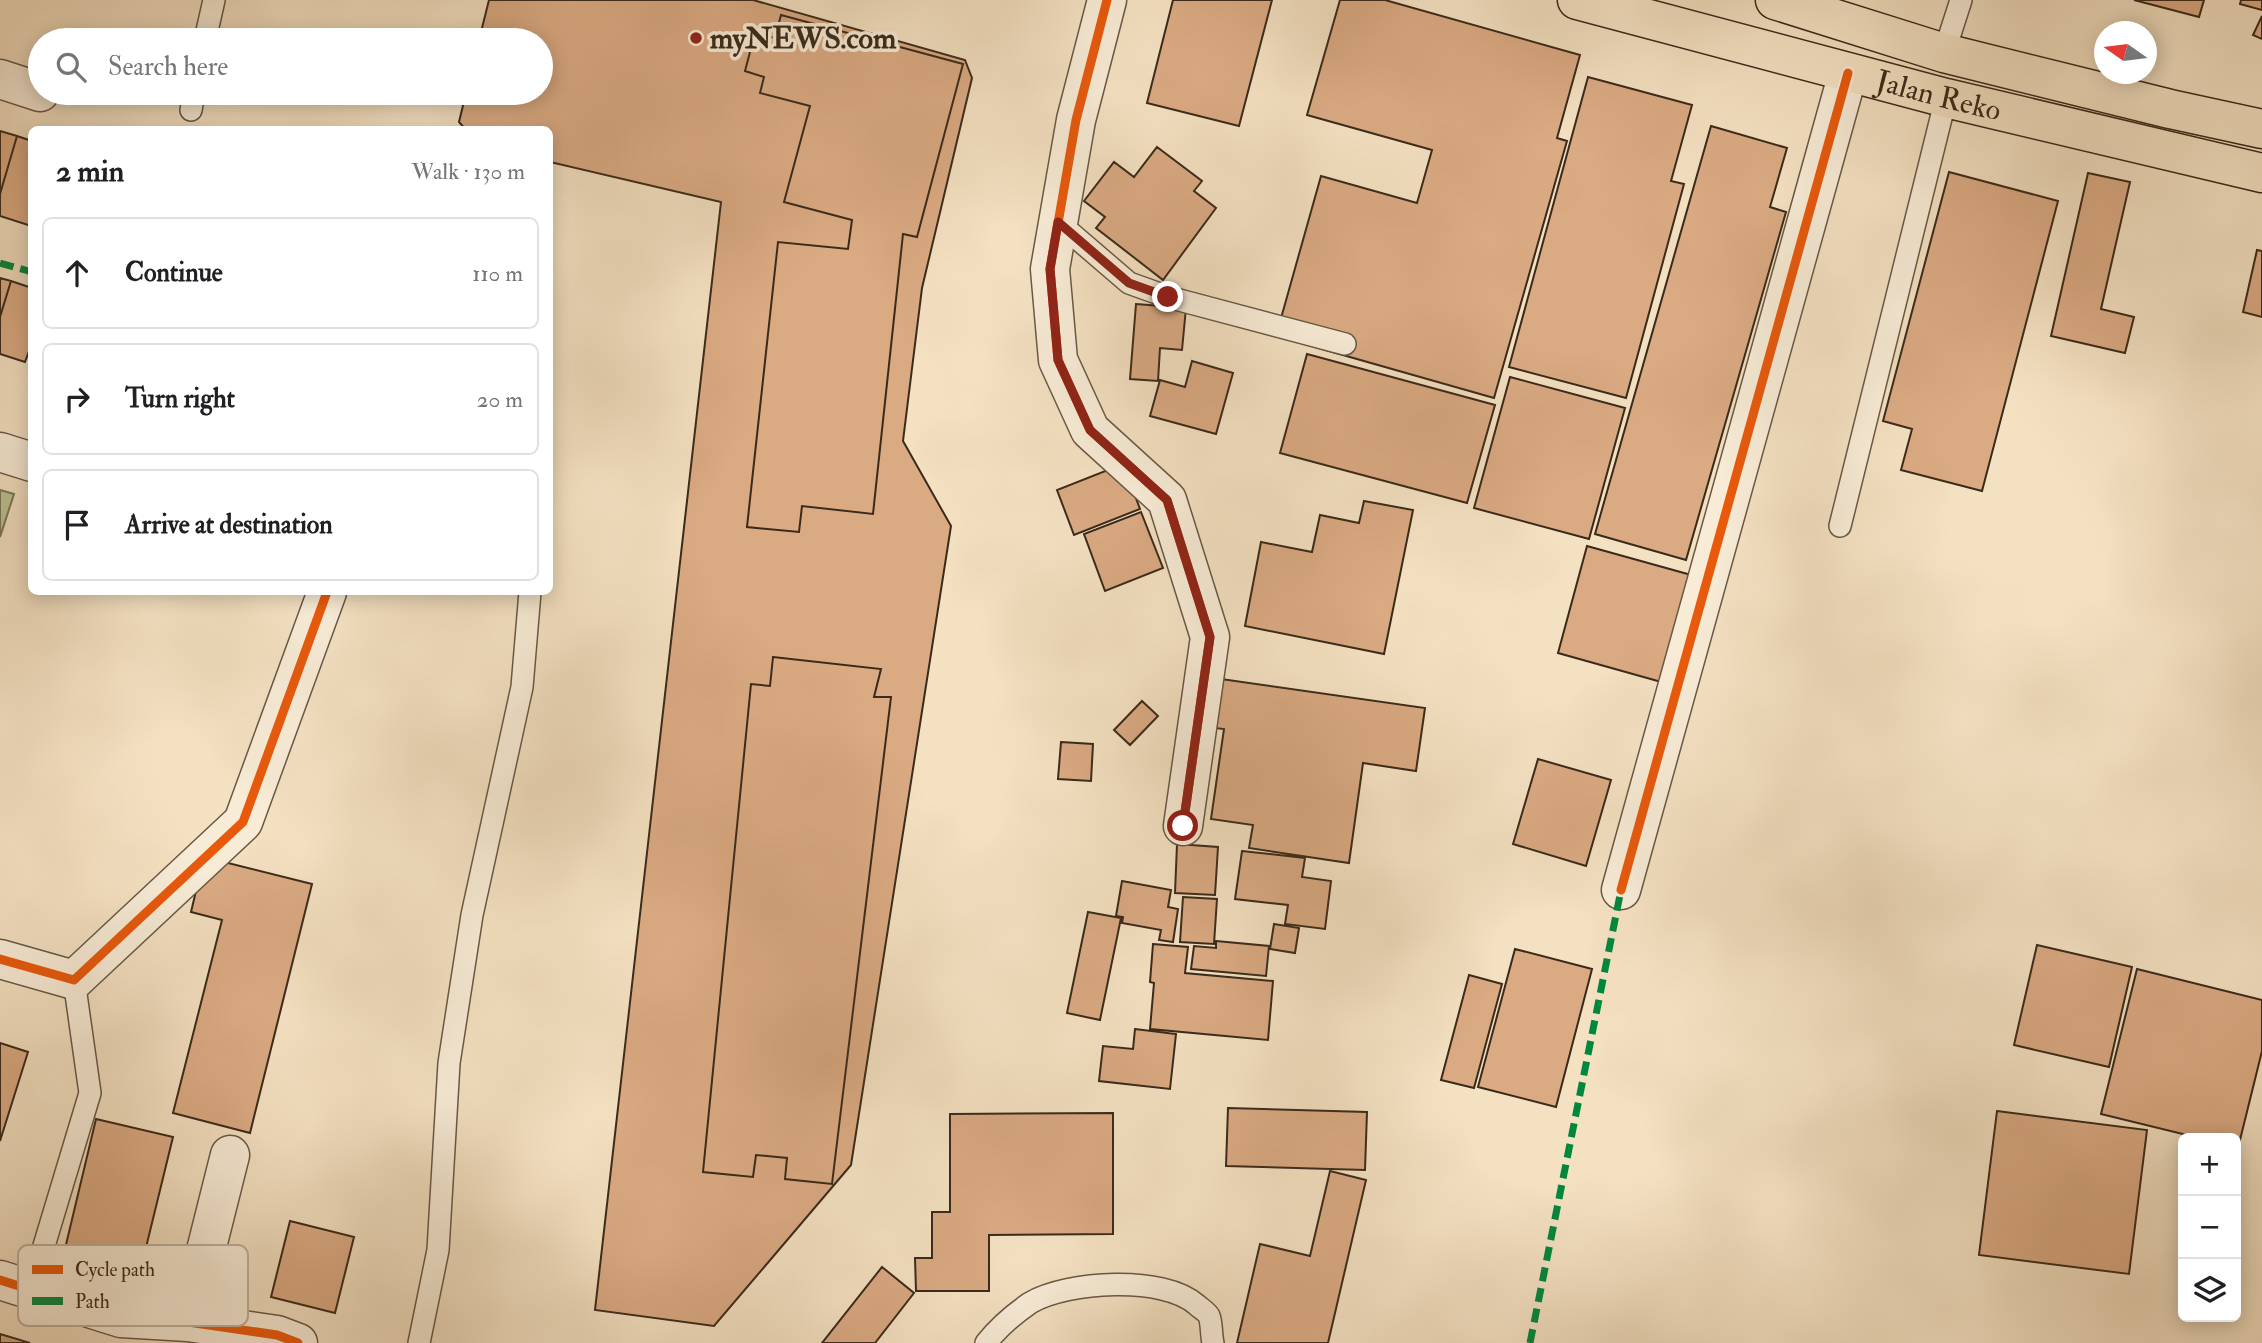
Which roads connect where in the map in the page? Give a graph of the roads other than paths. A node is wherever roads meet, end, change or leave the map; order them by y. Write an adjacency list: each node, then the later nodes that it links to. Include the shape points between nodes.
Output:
1 (214, 0): 6 (lane)
2 (1107, 0): 14 (street, via 1076,120)
3 (1577, 0): 8 (main road, Jalan Reko)
4 (1775, 0): 7 (main road, Jalan Reko)
5 (1961, 0): 7 (lane)
6 (208, 28)
7 (1944, 53): 12 (main road, Jalan Reko)
8 (1848, 73): 11 (main road, Jalan Reko); 22 (street)
9 (0, 79): 10 (street)
10 (28, 88)
11 (1946, 98): 13 (main road, Jalan Reko); 18 (lane)
12 (2262, 130)
13 (2262, 173)
14 (1058, 222): 15 (lane, via 1129,283); 21 (street, via 1050,269 1058,360 1090,430 1167,500 1210,637)
15 (1345, 344)
16 (0, 452): 17 (street)
17 (28, 461)
18 (1840, 526)
19 (326, 595): 24 (street, via 243,822)
20 (530, 595): 32 (lane, via 522,687 472,915 449,1063 438,1250)
21 (1183, 826)
22 (1621, 890)
23 (0, 959): 24 (street)
24 (74, 980): 26 (lane, via 90,1093)
25 (230, 1155): 27 (street)
26 (31, 1245)
27 (207, 1245)
28 (155, 1326): 30 (street)
29 (215, 1326): 31 (street)
30 (122, 1330)
31 (298, 1343)
32 (419, 1343)
33 (986, 1343): 34 (lane, via 1032,1302 1115,1283 1156,1287 1189,1298 1209,1315)
34 (1213, 1343)

